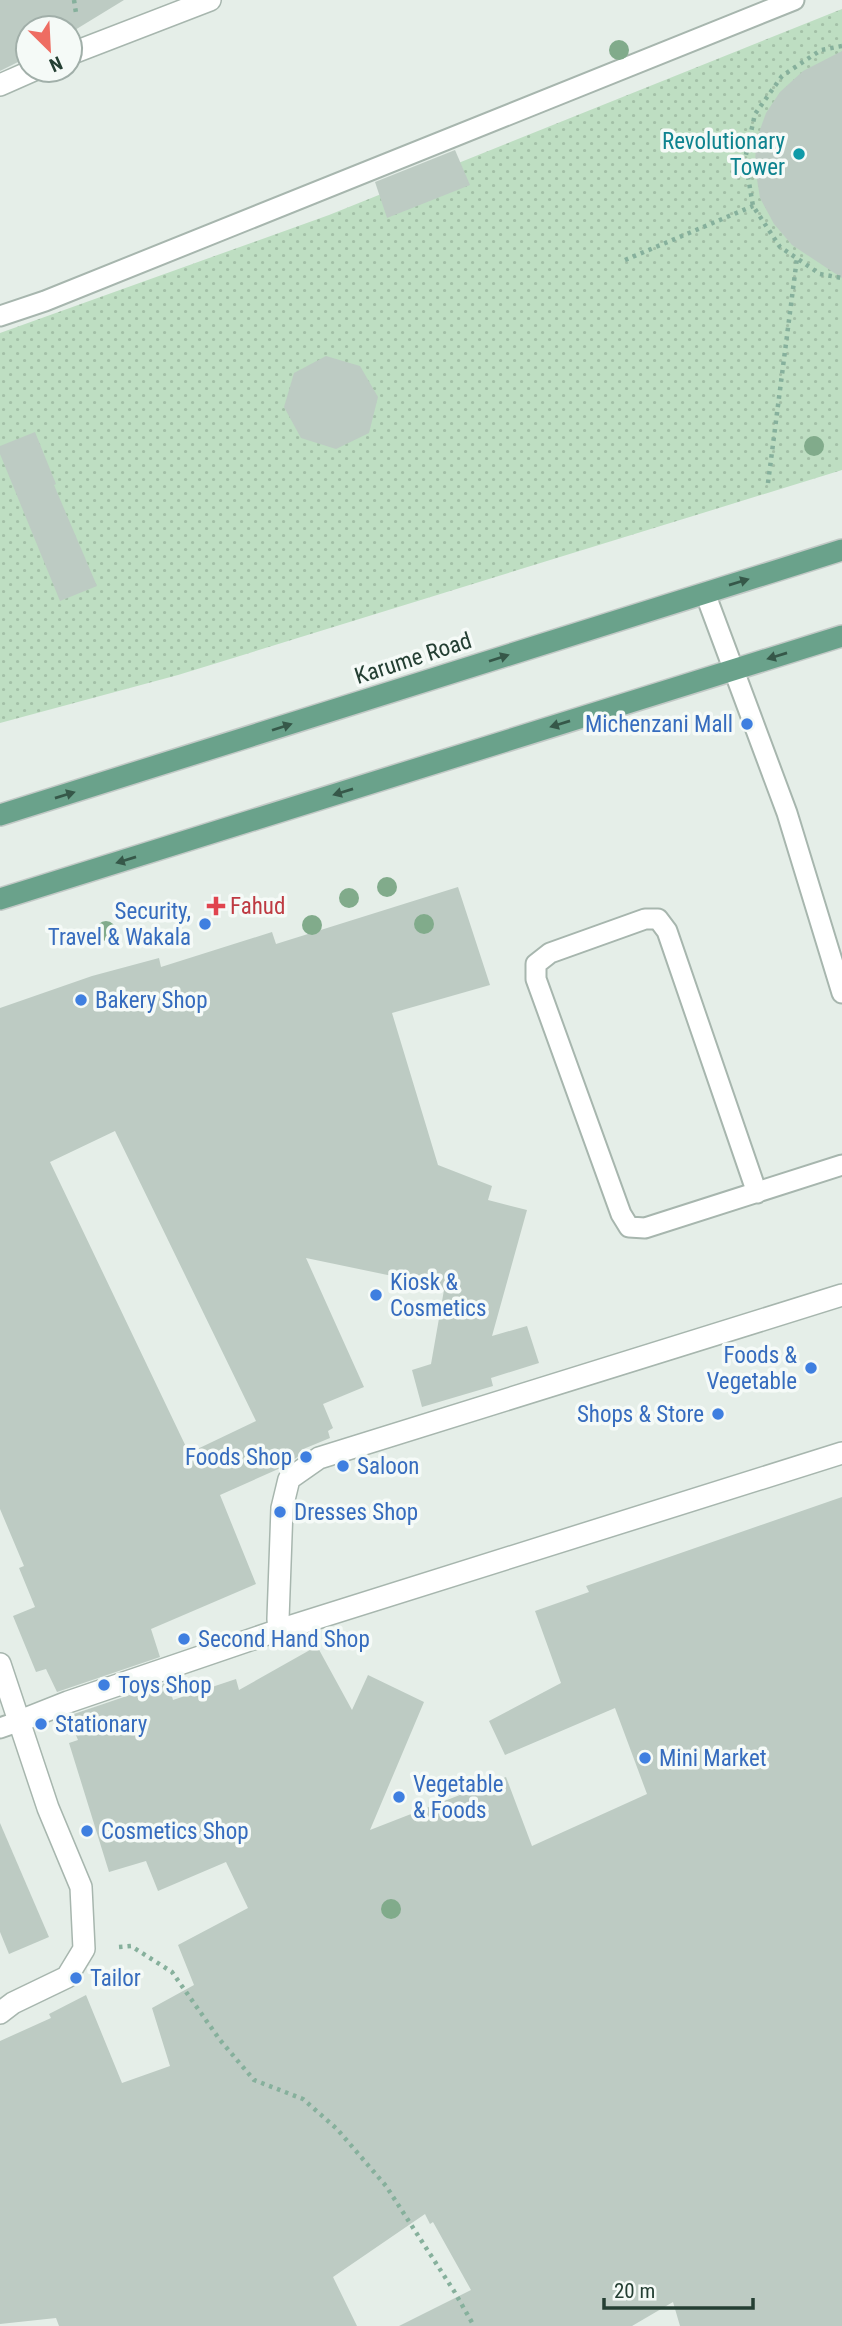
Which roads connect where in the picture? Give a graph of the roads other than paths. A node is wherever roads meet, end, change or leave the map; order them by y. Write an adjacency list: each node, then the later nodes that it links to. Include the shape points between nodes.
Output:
1 (210, 0): 3 (street)
2 (794, 0): 4 (lane)
3 (84, 49)
4 (0, 316)
5 (842, 550): 6 (main road, Karume Road, one-way to 5)
6 (705, 593): 8 (lane); 9 (main road, Karume Road, one-way to 6)
7 (842, 636): 8 (main road, one-way to 8)
8 (733, 670): 10 (main road, one-way to 10); 11 (lane, via 787,813)
9 (0, 815)
10 (0, 899)
11 (842, 993)
12 (842, 1166): 13 (lane)
13 (757, 1193): 13 (lane, via 645,1228 629,1227 536,979 536,964 550,953 645,919 658,919 667,931)
14 (842, 1295): 16 (street, via 319,1458 289,1479 282,1508)
15 (842, 1453): 16 (street)
16 (279, 1630): 18 (street)
17 (0, 1664): 18 (street)
18 (10, 1724): 19 (street, via 81,1887 84,1949 67,1977)
19 (0, 2013)

